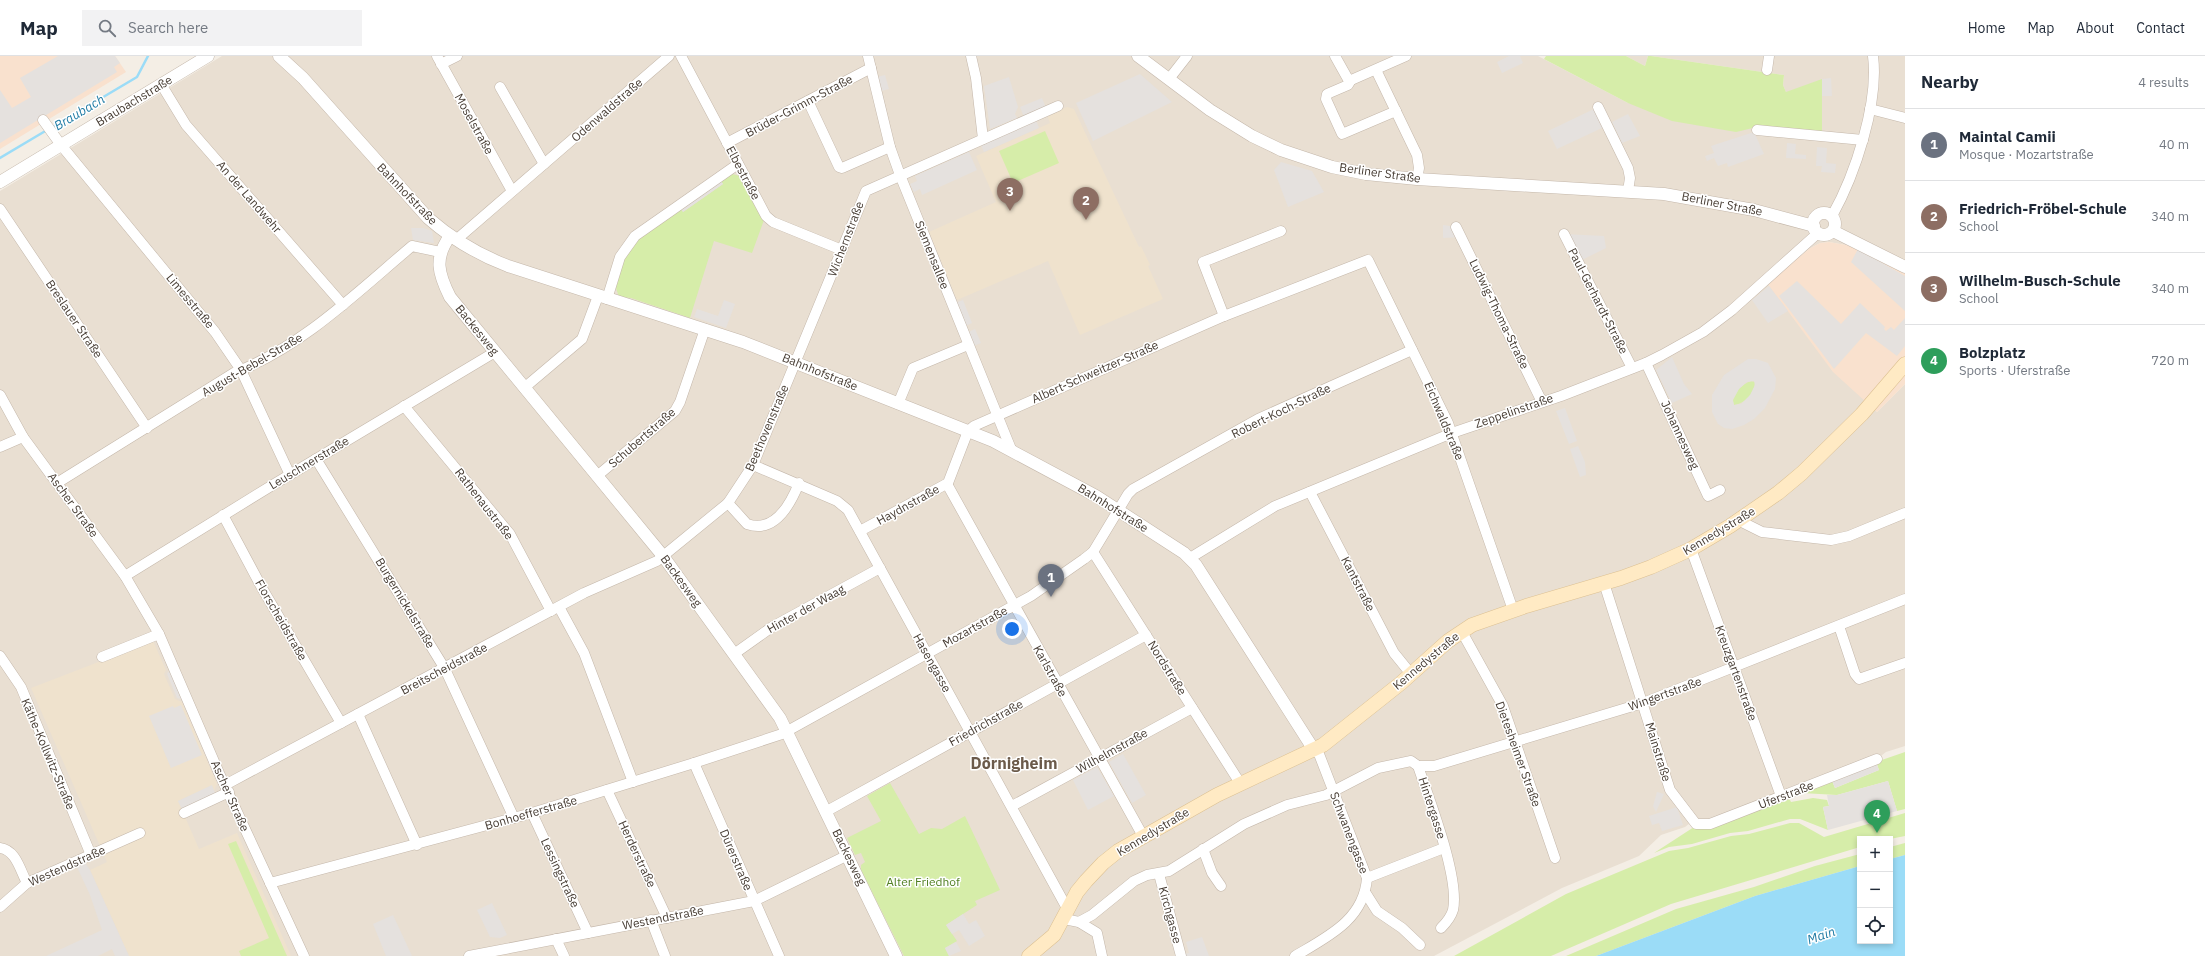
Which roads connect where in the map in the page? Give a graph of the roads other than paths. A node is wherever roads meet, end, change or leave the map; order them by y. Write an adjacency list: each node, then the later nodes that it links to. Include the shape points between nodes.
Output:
1 (208, 56): 20 (street, Braubachstraße)
2 (279, 56): 49 (street, Bahnhofstraße, via 302,78 418,209)
3 (457, 56): 14 (street)
4 (669, 56): 35 (street, Odenwaldstraße)
5 (681, 56): 32 (street, Elbestraße)
6 (868, 56): 15 (street, Siemensallee)
7 (971, 56): 30 (street)
8 (1138, 56): 18 (street, Berliner Straße)
9 (1187, 56): 18 (street)
10 (1336, 56): 19 (street, via 1346,78)
11 (1406, 56): 16 (street)
12 (1769, 56): 17 (street)
13 (1875, 57): 25 (street)
14 (439, 60): 41 (street, Moselstraße)
15 (871, 68): 22 (street, Brüder-Grimm-Straße); 34 (street, Siemensallee)
16 (1376, 70): 19 (street); 26 (street)
17 (1767, 70)
18 (1169, 79): 38 (street, Berliner Straße, via 1233,125 1281,150 1351,172)
19 (1351, 80): 26 (street, via 1348,85 1327,94 1326,99 1342,134)
20 (161, 84): 33 (street, Braubachstraße); 55 (street, An der Landwehr, via 186,125)
21 (500, 87): 35 (street)
22 (808, 101): 32 (street, Brüder-Grimm-Straße); 34 (street, via 839,167 842,168)
23 (1058, 106): 30 (street, Wichernstraße)
24 (1598, 107): 40 (street, via 1628,168)
25 (1870, 109): 27 (street); 31 (street)
26 (1396, 111): 38 (street, via 1417,155)
27 (1905, 118)
28 (43, 120): 33 (street)
29 (1757, 130): 31 (street)
30 (983, 139): 37 (street, Wichernstraße)
31 (1863, 140): 43 (street)
32 (727, 143): 36 (street, Elbestraße)
33 (61, 145): 39 (street, Braubachstraße); 65 (street, Limesstraße, via 215,332)
34 (890, 147): 37 (street, Siemensallee)
35 (544, 164): 41 (street, Odenwaldstraße)
36 (738, 164): 50 (street, Elbestraße, via 769,219); 54 (street, via 635,236 620,257)
37 (900, 175): 50 (street, Wichernstraße, via 866,191); 58 (street, Siemensallee)
38 (1417, 179): 40 (street, Berliner Straße)
39 (0, 182)
40 (1628, 191): 45 (street, Berliner Straße, via 1716,202 1765,212)
41 (512, 192): 49 (street, Odenwaldstraße)
42 (0, 209): 72 (street, Breslauer Straße)
43 (1832, 216): 45 (street, via 1820,214 1815,219); 47 (street, via 1835,224)
44 (1456, 227): 68 (street, Ludwig-Thoma-Straße)
45 (1816, 229): 47 (street, via 1826,235); 62 (street, Zeppelinstraße, via 1732,310 1703,332)
46 (1281, 231): 56 (street, via 1203,262)
47 (1833, 231): 53 (street)
48 (1564, 234): 64 (street, Paul-Gerhardt-Straße)
49 (453, 238): 51 (street); 54 (street, Bahnhofstraße, via 492,260)
50 (842, 250): 61 (street, Wichernstraße)
51 (440, 252): 55 (street, August-Bebel-Straße, via 412,246); 60 (street, Backesweg, via 440,268 450,297)
52 (1368, 260): 56 (street, Albert-Schweitzer-Straße); 59 (street, Eichwaldstraße)
53 (1905, 267)
54 (603, 298): 57 (street, Bahnhofstraße); 66 (street, via 582,339)
55 (343, 305): 65 (street, August-Bebel-Straße, via 296,340)
56 (1224, 316): 71 (street, Albert-Schweitzer-Straße)
57 (705, 329): 61 (street, Bahnhofstraße); 81 (street, Schubertstraße, via 675,411)
58 (968, 345): 69 (street, via 913,368); 71 (street, Siemensallee)
59 (1412, 350): 74 (street, Eichwaldstraße); 88 (street, Robert-Koch-Straße, via 1248,425 1134,489)
60 (495, 352): 66 (street, Backesweg); 70 (street, Leuschnerstraße)
61 (796, 362): 69 (street, Bahnhofstraße); 79 (street, Beethovenstraße)
62 (1646, 363): 64 (street, Zeppelinstraße); 85 (street, Johannesweg, via 1708,496)
63 (1905, 364): 91 (main road, Kennedystraße, via 1862,414 1802,473)
64 (1632, 368): 68 (street, Zeppelinstraße)
65 (240, 370): 72 (street, August-Bebel-Straße); 80 (street, Limesstraße)
66 (524, 388): 81 (street, Backesweg)
67 (0, 395): 75 (street, Ascher Straße)
68 (1542, 402): 74 (street, Zeppelinstraße)
69 (898, 404): 73 (street, Bahnhofstraße)
70 (404, 406): 78 (street, Leuschnerstraße); 102 (street, Rathenaustraße, via 510,534)
71 (997, 416): 73 (street, Albert-Schweitzer-Straße); 77 (street, Siemensallee)
72 (147, 428): 82 (street, August-Bebel-Straße)
73 (968, 431): 77 (street, Bahnhofstraße); 84 (street, Haydnstraße)
74 (1452, 433): 86 (street, Zeppelinstraße); 103 (street, Eichwaldstraße)
75 (23, 437): 76 (street); 82 (street, Ascher Straße)
76 (0, 447)
77 (1011, 449): 88 (street, Bahnhofstraße)
78 (316, 459): 80 (street, Leuschnerstraße); 114 (street, Burgernickelstraße)
79 (753, 465): 83 (street, Hasengasse); 87 (street, Beethovenstraße)
80 (290, 475): 90 (street, Leuschnerstraße)
81 (597, 476): 95 (street, Backesweg)
82 (57, 483): 98 (street, Ascher Straße)
83 (799, 483): 87 (street, via 786,511 771,522 747,524); 92 (street, Hasengasse, via 842,504)
84 (947, 484): 92 (street, Haydnstraße); 101 (street, Karlstraße)
85 (1720, 490)
86 (1310, 492): 96 (street, Zeppelinstraße, via 1275,506); 115 (street, Kantstraße, via 1394,653)
87 (728, 504): 95 (street, Beethovenstraße)
88 (1118, 510): 94 (street, Mozartstraße); 96 (street, Bahnhofstraße)
89 (1905, 513): 91 (street, via 1849,536 1831,540 1762,532)
90 (223, 515): 98 (street, Leuschnerstraße); 120 (street, Florscheidstraße, via 262,588)
91 (1738, 520): 93 (main road, Kennedystraße)
92 (860, 532): 97 (street, Hasengasse)
93 (1691, 549): 99 (main road, Kennedystraße, via 1651,567); 113 (street, Kreuzgartenstraße)
94 (1093, 552): 101 (street, Mozartstraße); 107 (street, Nordstraße)
95 (663, 556): 102 (street, Breitscheidstraße); 108 (street, Backesweg)
96 (1190, 558): 124 (street, Bahnhofstraße)
97 (880, 568): 108 (street, Hinter der Waag, via 772,626); 109 (street, Hasengasse)
98 (125, 576): 106 (street, Ascher Straße)
99 (1604, 583): 103 (main road, Kennedystraße); 117 (street, Mainstraße)
100 (1905, 599): 104 (street, Wingertstraße)
101 (1014, 606): 109 (street, Mozartstraße); 116 (street, Karlstraße)
102 (555, 609): 114 (street, Breitscheidstraße); 129 (street, Rathenaustraße, via 584,653)
103 (1513, 610): 105 (main road, Kennedystraße, via 1480,622)
104 (1839, 626): 112 (street, via 1859,679); 113 (street, Wingertstraße)
105 (1462, 632): 115 (main road, Kennedystraße); 123 (street, Dietesheimer Straße, via 1501,703)
106 (159, 634): 111 (street); 131 (street, Ascher Straße)
107 (1146, 635): 116 (street, Friedrichstraße); 118 (street, Nordstraße)
108 (734, 654): 121 (street, Backesweg)
109 (926, 654): 121 (street, Mozartstraße); 122 (street, Hasengasse)
110 (0, 656): 147 (street, Käthe-Kollwitz-Straße, via 21,687)
111 (102, 657)
112 (1905, 663)
113 (1735, 667): 117 (street, Wingertstraße); 134 (street, Kreuzgartenstraße)
114 (445, 669): 119 (street, Breitscheidstraße); 139 (street, Burgernickelstraße)
115 (1411, 674): 124 (main road, Kennedystraße)
116 (1058, 684): 122 (street, Friedrichstraße); 125 (street, Karlstraße)
117 (1643, 703): 123 (street, Wingertstraße); 140 (street, Mainstraße, via 1670,790)
118 (1192, 708): 125 (street, Wilhelmstraße); 130 (street, Nordstraße)
119 (358, 714): 120 (street, Breitscheidstraße); 143 (street)
120 (341, 723): 131 (street, Breitscheidstraße)
121 (788, 731): 127 (street, Bonhoefferstraße); 136 (street, Backesweg)
122 (971, 732): 135 (street, Hasengasse); 136 (street, Friedrichstraße)
123 (1516, 743): 128 (street, Wingertstraße, via 1434,766); 149 (street, Dietesheimer Straße)
124 (1314, 750): 130 (main road, Kennedystraße); 133 (street, Schwanengasse, via 1319,754)
125 (1099, 759): 135 (street, Wilhelmstraße); 142 (street, Karlstraße)
126 (1877, 760): 134 (street, Uferstraße)
127 (694, 764): 129 (street, Bonhoefferstraße); 156 (street, Dürerstraße)
128 (1418, 766): 133 (street, Hintergasse, via 1411,761 1378,768); 145 (street, Hintergasse)
129 (633, 782): 132 (street, Bonhoefferstraße)
130 (1240, 783): 142 (main road, Kennedystraße)
131 (227, 789): 137 (street, Breitscheidstraße); 153 (street, Ascher Straße)
132 (607, 790): 138 (street, Bonhoefferstraße); 159 (street, Herderstraße)
133 (1333, 791): 146 (street, Hintergasse, via 1266,814 1232,830); 151 (street, Schwanengasse)
134 (1781, 796): 140 (street, Uferstraße, via 1710,824 1699,825)
135 (1012, 806): 158 (street, Hasengasse)
136 (827, 811): 148 (street, Backesweg)
137 (184, 813)
138 (532, 813): 139 (street, Bonhoefferstraße); 163 (street, Lessingstraße)
139 (514, 818): 143 (street, Bonhoefferstraße)
140 (1695, 822)
141 (140, 833): 147 (street, Westendstraße)
142 (1143, 836): 158 (main road, Kennedystraße, via 1097,868 1077,892)
143 (414, 845): 153 (street, Bonhoefferstraße)
144 (0, 848): 152 (street, via 13,855)
145 (1444, 848): 151 (street, Hintergasse); 162 (street, Hintergasse, via 1453,882 1454,905 1453,912)
146 (1203, 849): 150 (street, Hintergasse, via 1169,871); 154 (street, via 1212,873)
147 (91, 855): 152 (street, Westendstraße)
148 (848, 856): 156 (street, Westendstraße); 172 (street, Backesweg)
149 (1555, 858)
150 (1159, 874): 161 (street, Hintergasse, via 1147,875 1134,881 1092,915); 174 (street, Kirchgasse)
151 (1367, 878): 155 (street, Schwanengasse)
152 (26, 883): 157 (street, Westendstraße)
153 (270, 883): 167 (street, Ascher Straße)
154 (1221, 886)
155 (1366, 892): 165 (street, Schwanengasse, via 1377,910); 175 (street, via 1355,912 1342,926)
156 (754, 902): 159 (street, Westendstraße); 171 (street, Dürerstraße)
157 (0, 907)
158 (1066, 914): 161 (street); 166 (main road, Kennedystraße, via 1050,940)
159 (667, 918): 160 (street, Westendstraße)
160 (651, 920): 163 (street, Westendstraße); 170 (street)
161 (1079, 922): 173 (street, via 1097,933)
162 (1441, 928)
163 (588, 933): 164 (street, Westendstraße)
164 (556, 939): 168 (street, Westendstraße); 169 (street)
165 (1420, 945)
166 (1033, 955)
167 (304, 956)
168 (469, 956)
169 (564, 956)
170 (665, 956)
171 (779, 956)
172 (896, 956)
173 (1102, 956)
174 (1181, 956)
175 (1295, 956)

